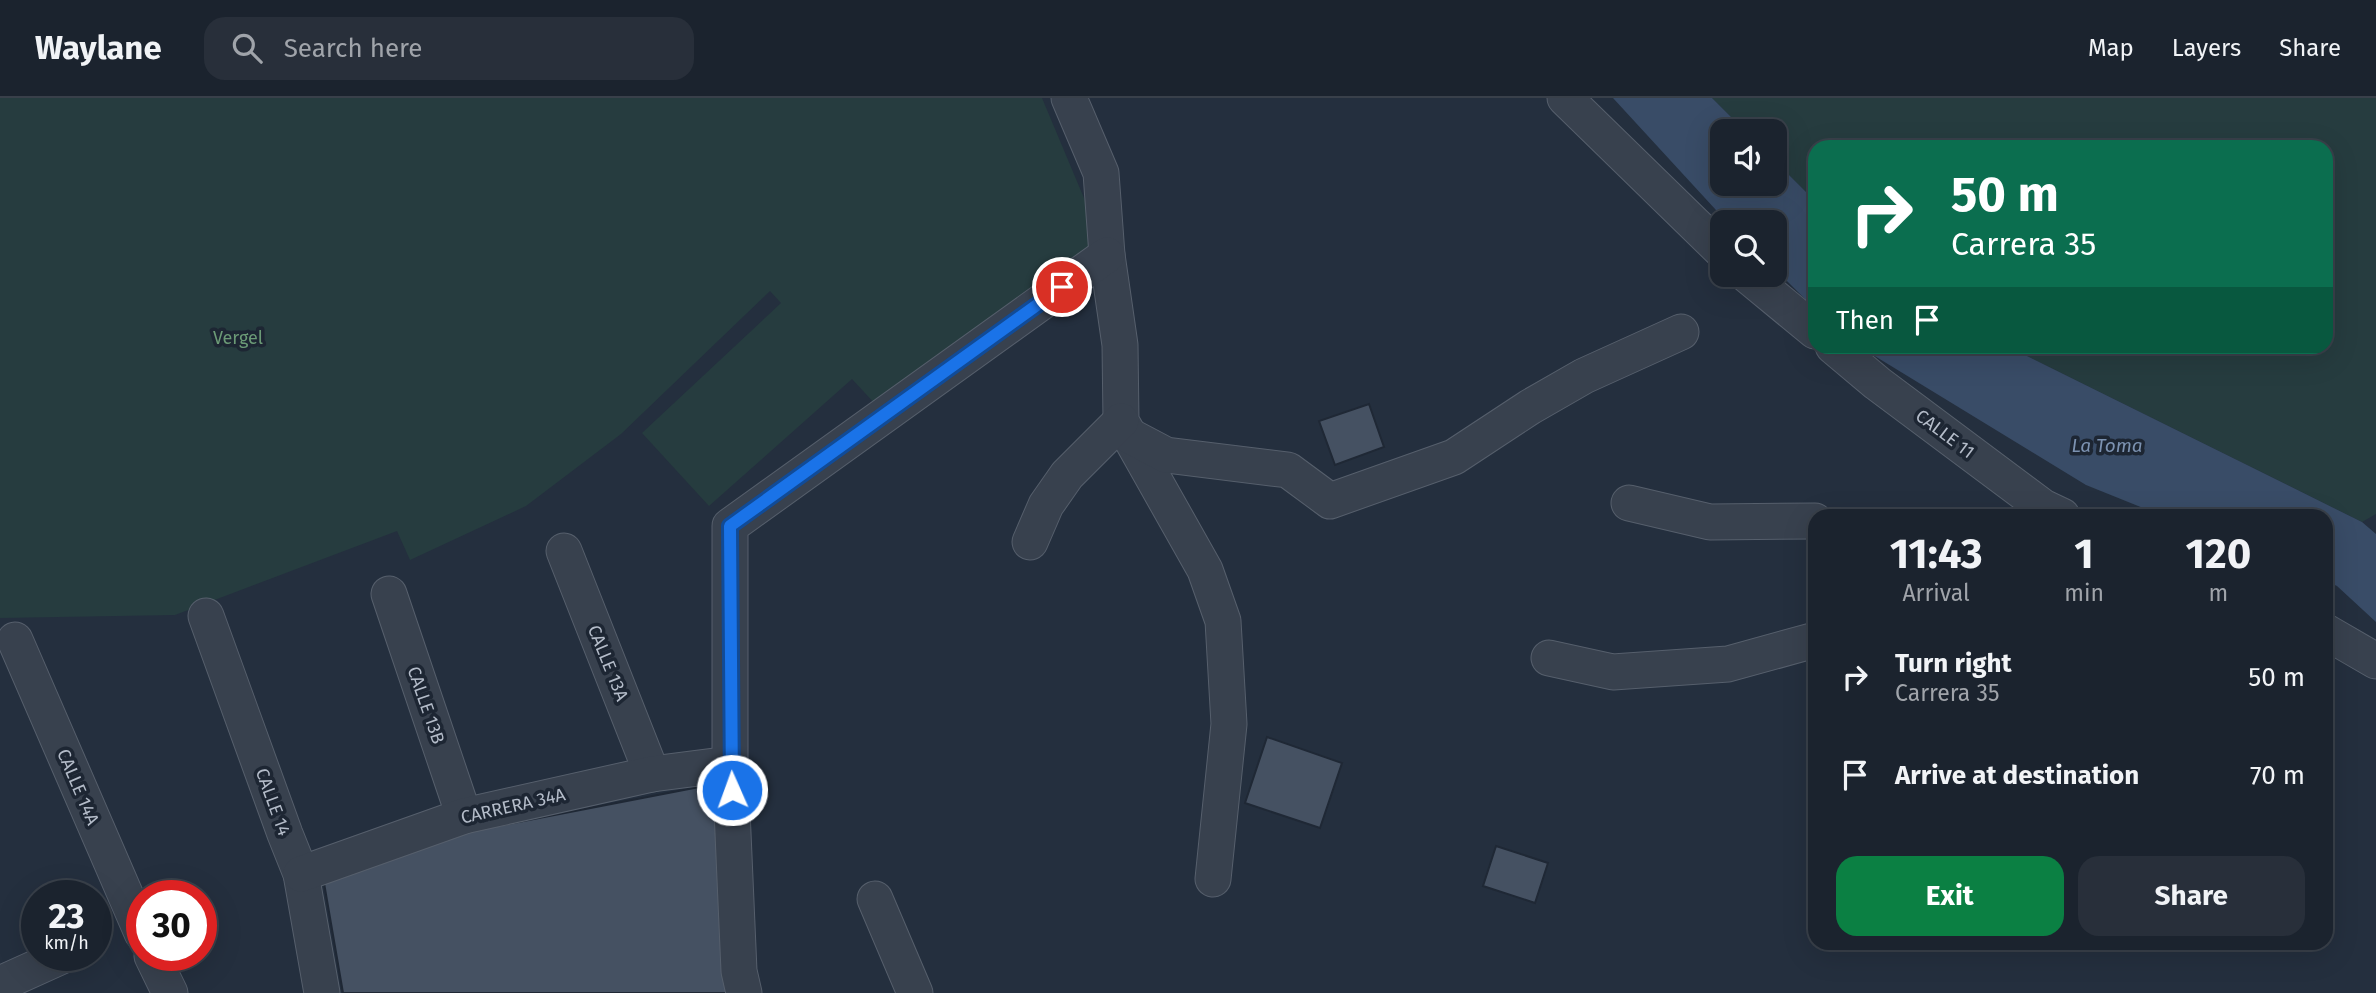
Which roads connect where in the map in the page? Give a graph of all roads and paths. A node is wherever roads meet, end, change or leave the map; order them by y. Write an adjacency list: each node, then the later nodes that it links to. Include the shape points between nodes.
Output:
1 (1069, 98): 4 (street, via 1101,173)
2 (1564, 98): 3 (street)
3 (1710, 239)
4 (1107, 255): 9 (street); 22 (street, via 730,526)
5 (1762, 287): 6 (street)
6 (1808, 325)
7 (1681, 332): 9 (street, via 1584,376 1454,457 1330,501 1288,470 1166,455)
8 (1843, 354): 11 (street, CALLE 11)
9 (1126, 429): 13 (street, via 1067,475 1046,505); 26 (street, via 1205,570 1223,621 1229,724)
10 (1629, 503): 12 (street, via 1710,522)
11 (2041, 509)
12 (1808, 521)
13 (1030, 542)
14 (564, 551): 23 (street, CALLE 13A)
15 (389, 594): 24 (street, CALLE 13B)
16 (206, 616): 25 (street, CALLE 14)
17 (2333, 636): 21 (street)
18 (15, 640): 27 (street, CALLE 14A)
19 (1808, 642): 20 (street, via 1728,664 1613,671)
20 (1549, 658)
21 (2376, 661)
22 (730, 764): 23 (street, CARRERA 34A); 34 (street, via 739,971)
23 (652, 774): 24 (street, CARRERA 34A)
24 (464, 817): 25 (street, CARRERA 34A)
25 (301, 874): 33 (street, CALLE 14)
26 (1213, 878)
27 (126, 896)
28 (875, 899): 35 (street)
29 (29, 971): 31 (street)
30 (159, 971): 32 (street)
31 (0, 984)
32 (170, 993)
33 (322, 993)
34 (744, 993)
35 (915, 993)

